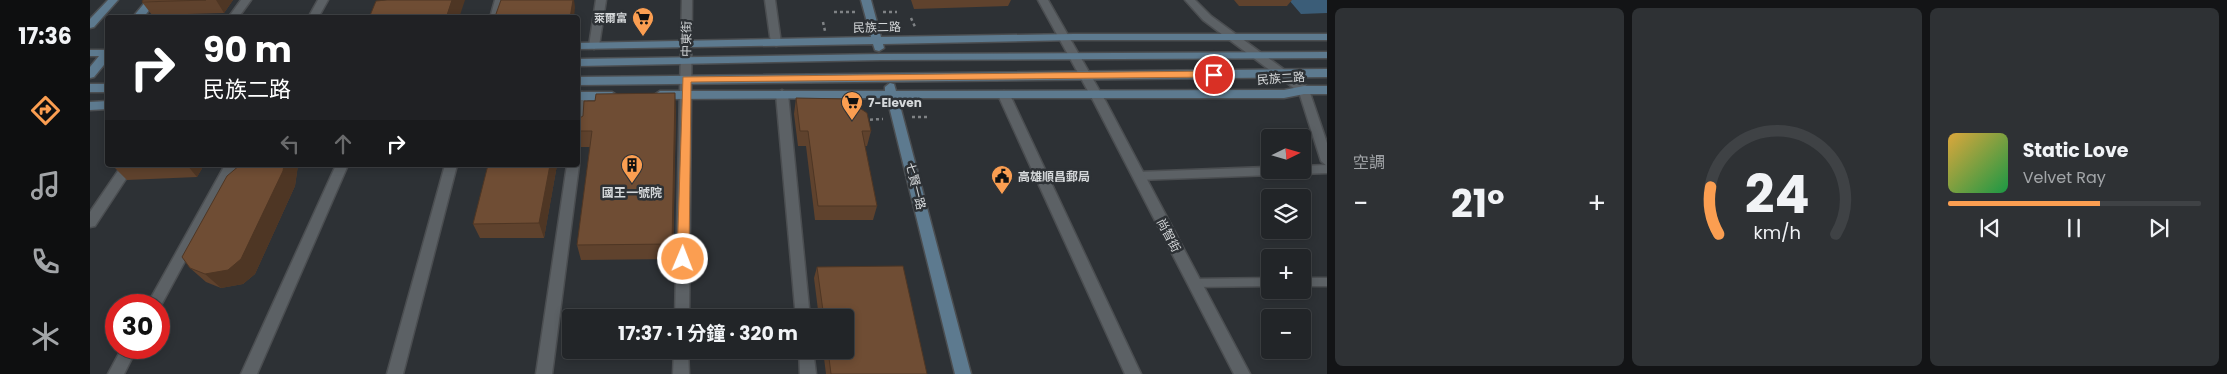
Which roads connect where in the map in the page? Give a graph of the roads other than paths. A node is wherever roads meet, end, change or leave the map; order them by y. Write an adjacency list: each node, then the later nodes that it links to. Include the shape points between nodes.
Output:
1 (112, 0): 16 (street)
2 (152, 0): 12 (street)
3 (246, 0): 13 (street)
4 (323, 0): 14 (street)
5 (500, 0): 15 (street)
6 (601, 0): 24 (street)
7 (687, 0): 22 (street, 中東街)
8 (770, 0): 21 (street)
9 (866, 0): 20 (street, 七賢一路)
10 (1043, 0): 17 (street, 尚智街)
11 (1190, 0): 19 (street, via 1198,10)
12 (140, 15)
13 (235, 15)
14 (315, 15)
15 (496, 15)
16 (90, 25)
17 (1064, 37): 19 (street, 民族二路); 20 (street, 民族二路); 27 (street, 尚智街)
18 (1327, 37): 19 (street, 民族二路)
19 (1236, 38): 28 (street)
20 (877, 41): 21 (street, 民族二路); 31 (street, 七賢一路)
21 (776, 43): 22 (street, 民族二路)
22 (686, 45): 24 (street, 民族二路); 32 (street, 中東街)
23 (580, 46): 24 (street, 民族二路)
24 (594, 46)
25 (90, 53): 26 (street)
26 (105, 53)
27 (1074, 55): 28 (street, 民族二路); 31 (street, 民族二路); 39 (street, 尚智街)
28 (1258, 55): 29 (street, 民族二路); 36 (street)
29 (1327, 55)
30 (105, 57): 35 (street)
31 (881, 57): 32 (street, 民族二路); 38 (street, 七賢一路)
32 (686, 60): 33 (street, 民族二路); 40 (street, 中東街)
33 (580, 63)
34 (105, 72): 35 (street)
35 (91, 73)
36 (1282, 73): 37 (street, 民族二路); 39 (street, 民族二路); 44 (street)
37 (1327, 73)
38 (886, 76): 39 (street, 民族二路); 40 (street, 民族二路); 48 (street, 七賢一路)
39 (1085, 76): 52 (street, 尚智街)
40 (686, 79): 41 (street, 民族二路); 46 (street, 中東街)
41 (580, 81)
42 (90, 88): 43 (street)
43 (105, 88)
44 (1304, 90): 45 (street, 民族二路); 52 (street, 民族二路, via 1284,94); 56 (street)
45 (1327, 90)
46 (686, 94): 47 (street, 民族二路); 51 (street, 民族二路); 72 (street, 中東街)
47 (782, 94): 48 (street, 民族二路); 73 (street)
48 (893, 94): 49 (street, 民族二路); 83 (street, 七賢一路)
49 (1004, 94): 52 (street, 民族二路); 84 (street)
50 (621, 95): 53 (street)
51 (651, 95)
52 (1096, 95): 65 (street, 尚智街)
53 (580, 96)
54 (105, 105): 55 (street)
55 (90, 106)
56 (1327, 161)
57 (128, 167): 66 (street)
58 (230, 167): 71 (street)
59 (341, 167): 78 (street)
60 (451, 167): 79 (street)
61 (573, 167): 80 (street)
62 (1327, 169): 63 (lane)
63 (1311, 170)
64 (1261, 171): 65 (lane)
65 (1138, 176): 70 (street, 尚智街)
66 (90, 222)
67 (1261, 282): 70 (lane)
68 (1311, 282): 69 (lane)
69 (1327, 282)
70 (1194, 283): 85 (street, 尚智街)
71 (160, 294)
72 (682, 309)
73 (802, 309)
74 (124, 359): 77 (street)
75 (681, 359): 81 (street)
76 (807, 359): 82 (street)
77 (116, 374)
78 (248, 374)
79 (395, 374)
80 (544, 374)
81 (681, 374)
82 (808, 374)
83 (963, 374)
84 (1133, 374)
85 (1242, 374)

